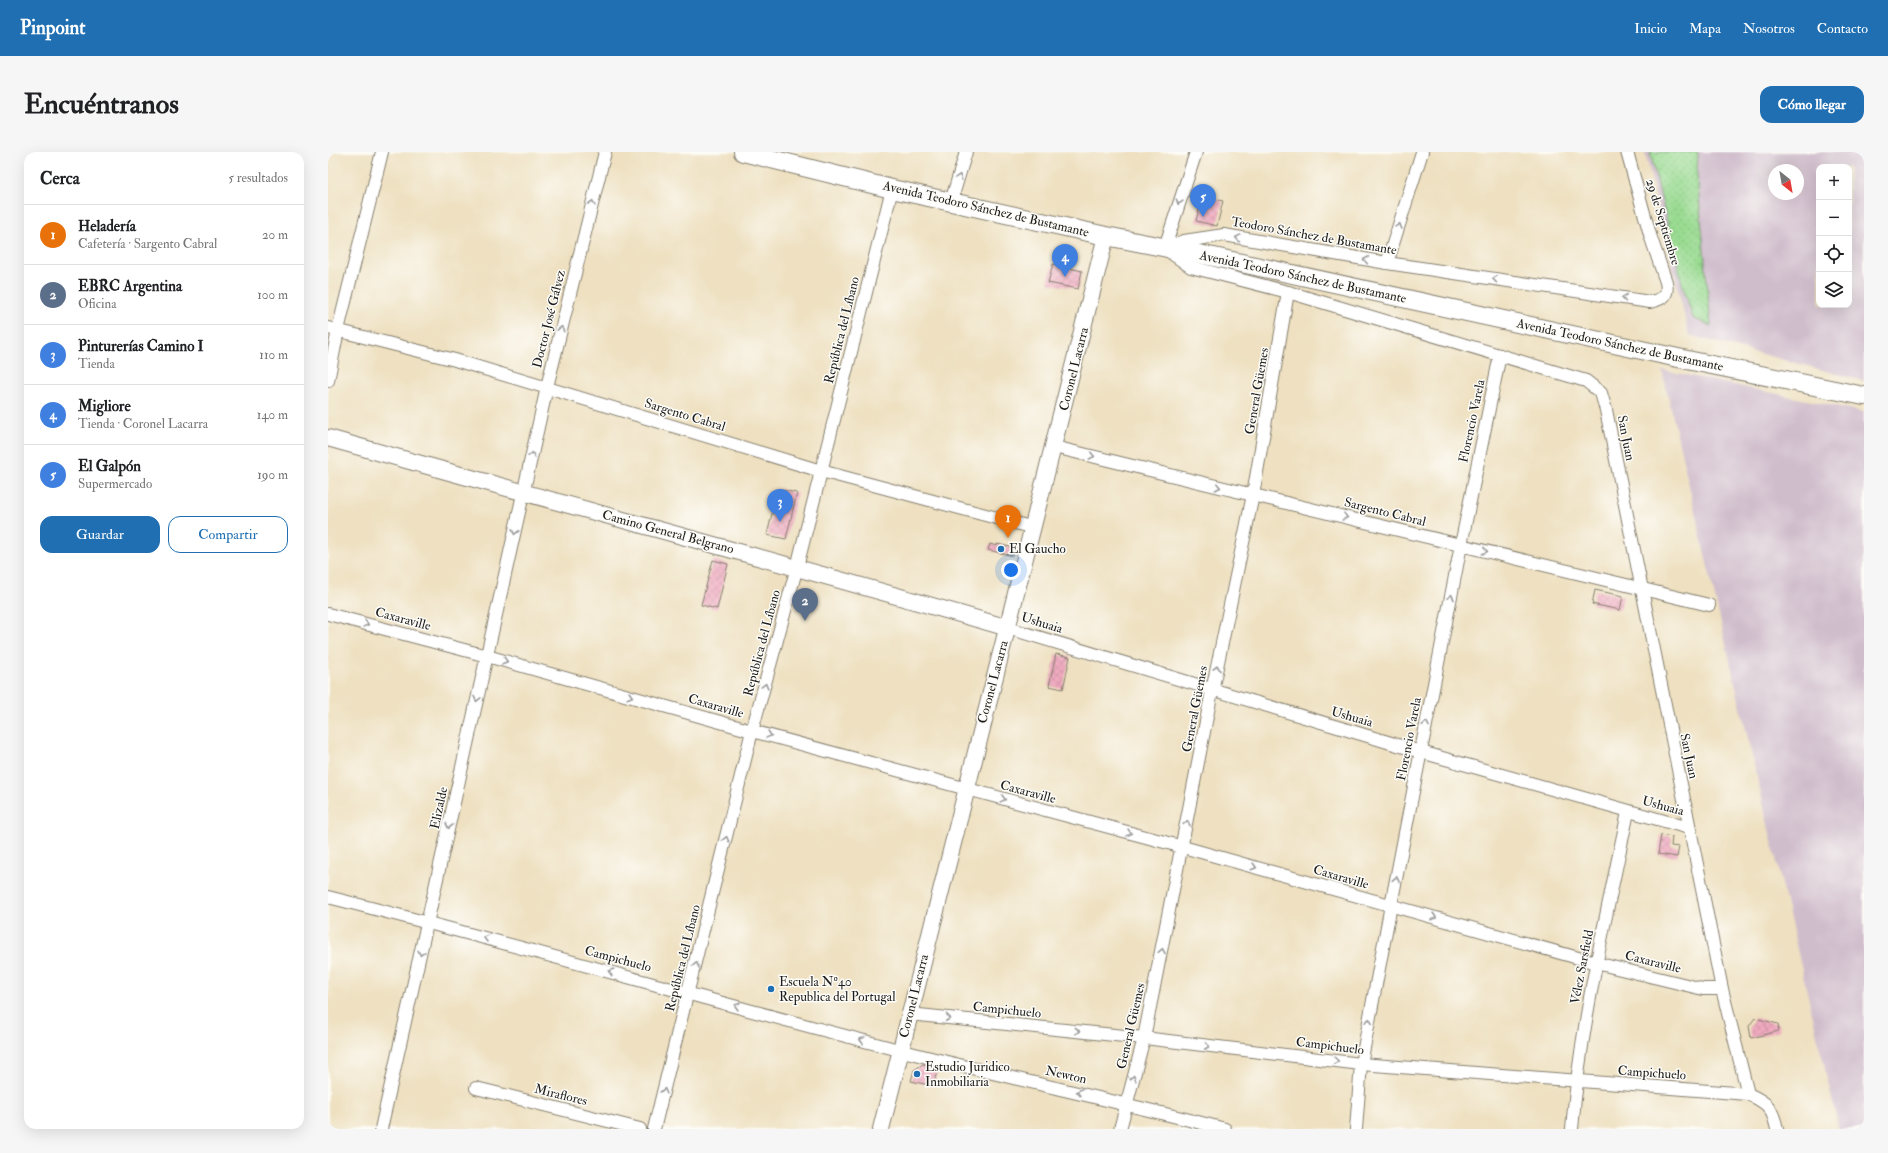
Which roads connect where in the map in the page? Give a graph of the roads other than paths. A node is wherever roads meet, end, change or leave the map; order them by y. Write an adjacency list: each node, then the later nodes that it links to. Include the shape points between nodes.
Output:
1 (382, 152): 15 (street)
2 (604, 152): 18 (street, Doctor José Gálvez, one-way to 2)
3 (743, 152): 8 (main road, Avenida Teodoro Sánchez de Bustamante)
4 (966, 152): 9 (street, one-way to 4)
5 (1196, 152): 11 (street, one-way to 11)
6 (1422, 152): 12 (street, one-way to 6)
7 (1627, 152): 14 (street, 29 de Septiembre, via 1668,289)
8 (892, 189): 9 (main road, Avenida Teodoro Sánchez de Bustamante); 22 (street, República del Líbano)
9 (951, 202): 10 (main road, Avenida Teodoro Sánchez de Bustamante)
10 (1106, 236): 11 (main road, Avenida Teodoro Sánchez de Bustamante); 21 (street, Coronel Lacarra)
11 (1165, 248): 12 (street, Teodoro Sánchez de Bustamante, one-way to 11, via 1224,235 1184,241); 13 (street, via 1191,267); 19 (main road, Avenida Teodoro Sánchez de Bustamante)
12 (1387, 263): 14 (street, Teodoro Sánchez de Bustamante, one-way to 12, via 1650,302)
13 (1288, 292): 16 (street); 24 (street, General Güemes)
14 (1662, 299)
15 (333, 329): 17 (street); 18 (street, Sargento Cabral)
16 (1500, 355): 26 (street, Florencio Varela); 28 (street, San Juan, via 1586,381 1601,393)
17 (328, 381)
18 (547, 387): 22 (street, Sargento Cabral); 23 (street, Doctor José Gálvez, one-way to 18)
19 (1864, 396)
20 (328, 438): 23 (street, Camino General Belgrano)
21 (1054, 447): 24 (street, Sargento Cabral, one-way to 24); 25 (street, Coronel Lacarra)
22 (821, 471): 25 (street, Sargento Cabral); 27 (street, República del Líbano)
23 (523, 494): 27 (street, Camino General Belgrano); 32 (street, Elizalde, one-way to 32)
24 (1253, 495): 26 (street, Sargento Cabral, one-way to 26); 33 (street, General Güemes, one-way to 24)
25 (1034, 528): 31 (street, Coronel Lacarra)
26 (1461, 545): 28 (street, Sargento Cabral, one-way to 28); 35 (street, Florencio Varela, one-way to 26)
27 (797, 567): 31 (street, Camino General Belgrano); 34 (street, República del Líbano, one-way to 27)
28 (1641, 589): 29 (street, Sargento Cabral); 38 (street, San Juan)
29 (1708, 605)
30 (328, 614): 32 (street, Caxaraville, one-way to 32)
31 (1008, 628): 33 (street, Ushuaia); 36 (street, Coronel Lacarra)
32 (487, 656): 34 (street, Caxaraville, one-way to 34); 42 (street, Elizalde, one-way to 42)
33 (1212, 691): 35 (street, Ushuaia); 39 (street, General Güemes, one-way to 33)
34 (752, 731): 36 (street, Caxaraville, one-way to 36); 45 (street, República del Líbano, one-way to 34)
35 (1421, 752): 37 (street, Ushuaia); 41 (street, Florencio Varela, one-way to 35)
36 (966, 790): 39 (street, Caxaraville, one-way to 39); 46 (street, Coronel Lacarra)
37 (1628, 812): 38 (street, Ushuaia); 43 (street, Vélez Sarsfield)
38 (1690, 828): 44 (street, San Juan)
39 (1183, 847): 41 (street, Caxaraville, one-way to 41); 47 (street, General Güemes, one-way to 39)
40 (328, 897): 42 (street, Campichuelo)
41 (1391, 905): 43 (street, Caxaraville, one-way to 43); 49 (street, Florencio Varela, one-way to 41)
42 (428, 922): 45 (street, Campichuelo, one-way to 42); 54 (street, Elizalde, one-way to 54)
43 (1596, 963): 44 (street, Caxaraville, via 1703,989); 50 (street, Vélez Sarsfield)
44 (1722, 989): 52 (street, San Juan)
45 (689, 993): 48 (street, Campichuelo, one-way to 45); 56 (street, República del Líbano, one-way to 45)
46 (909, 1014): 47 (street, Campichuelo, one-way to 47); 48 (street, Coronel Lacarra)
47 (1144, 1038): 49 (street, Campichuelo, one-way to 49); 53 (street, General Güemes, one-way to 47)
48 (900, 1050): 53 (street, Newton, one-way to 48); 57 (street, Coronel Lacarra)
49 (1361, 1064): 50 (street, Campichuelo); 60 (street, Florencio Varela)
50 (1576, 1081): 52 (street, Campichuelo); 61 (street, Vélez Sarsfield)
51 (476, 1088): 55 (street, Miraflores)
52 (1748, 1094): 62 (street, via 1770,1107)
53 (1126, 1104): 58 (street, General Güemes); 59 (street, Newton)
54 (381, 1129)
55 (640, 1129)
56 (654, 1129)
57 (881, 1129)
58 (1120, 1129)
59 (1225, 1129)
60 (1356, 1129)
61 (1572, 1129)
62 (1777, 1129)

